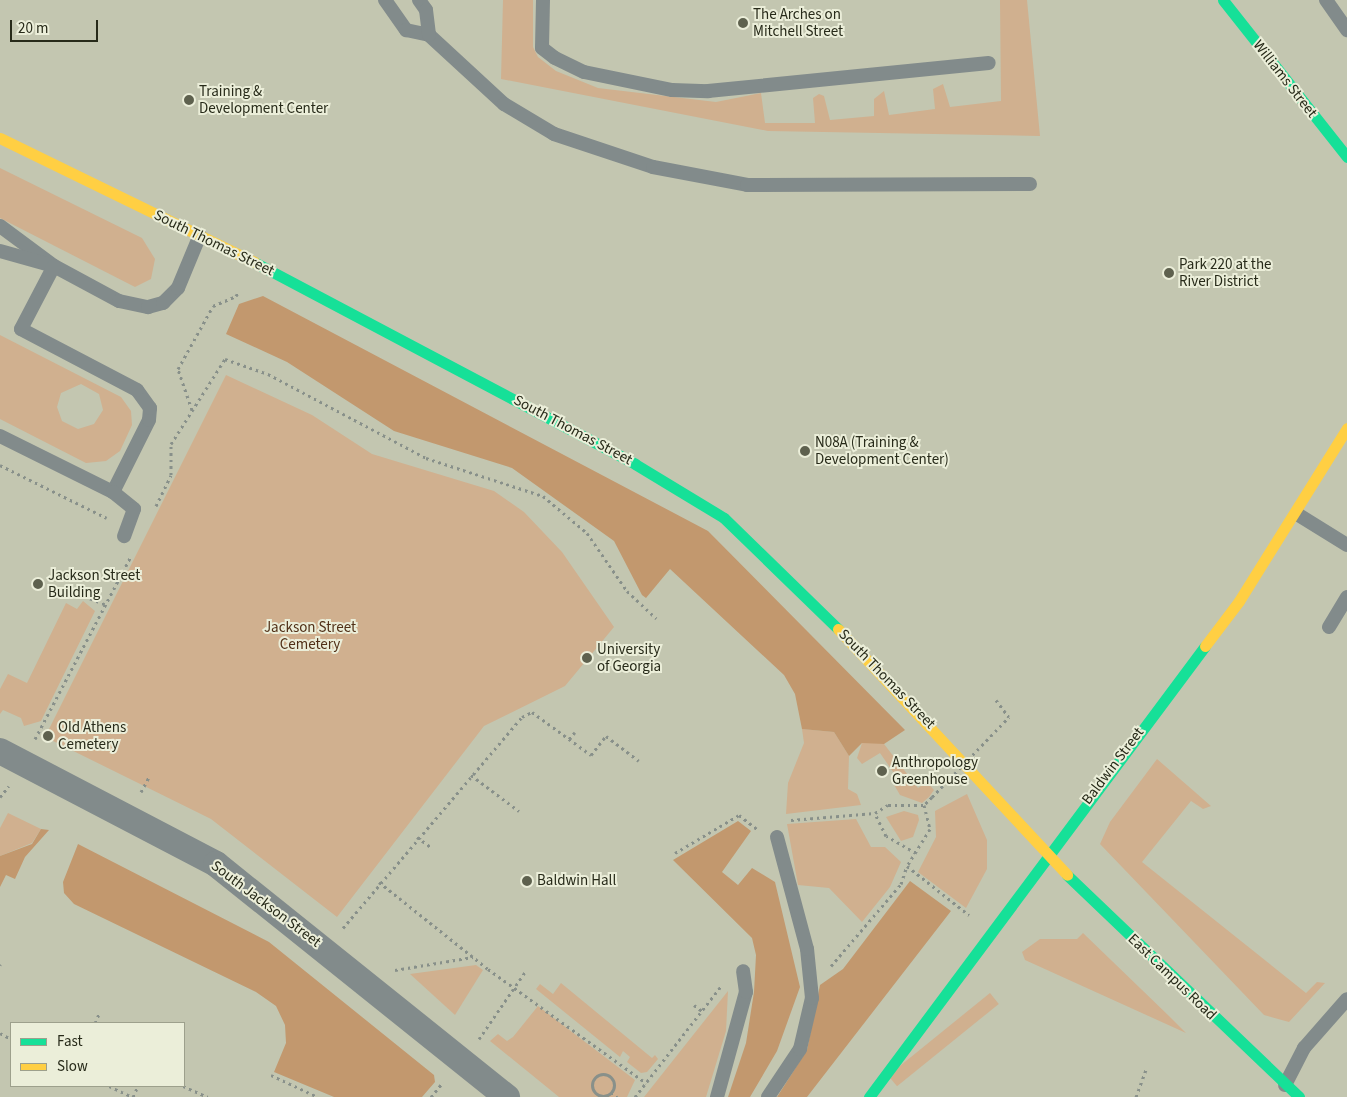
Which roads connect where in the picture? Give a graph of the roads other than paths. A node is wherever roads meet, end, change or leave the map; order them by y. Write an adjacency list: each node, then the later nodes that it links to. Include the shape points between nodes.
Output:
1 (385, 0): 7 (lane, via 406,30)
2 (420, 0): 7 (lane, via 426,10)
3 (543, 0): 8 (lane, via 542,48 555,58 584,72 672,90 708,91 768,82)
4 (1223, 0): 10 (main road, Williams Street)
5 (1326, 0): 6 (lane)
6 (1347, 30)
7 (428, 35): 11 (lane, via 504,104 554,134 653,167 747,185)
8 (989, 63)
9 (0, 138): 13 (main road, South Thomas Street)
10 (1347, 157)
11 (1030, 184)
12 (0, 226): 15 (lane)
13 (200, 235): 15 (lane, via 178,288 163,303 148,307 119,301); 26 (main road, South Thomas Street, via 636,464 724,518 755,544 909,701)
14 (0, 251): 15 (lane)
15 (54, 266): 18 (lane, via 21,329 129,384 150,408 150,420)
16 (1347, 428): 19 (main road, Baldwin Street)
17 (0, 436): 18 (lane)
18 (113, 492): 20 (lane, via 134,509)
19 (1297, 514): 21 (lane); 26 (main road, Baldwin Street, via 1239,600)
20 (126, 532)
21 (1347, 545)
22 (1347, 597): 23 (lane)
23 (1329, 627)
24 (0, 751): 30 (street, South Jackson Street, via 216,864)
25 (778, 839): 32 (lane, via 807,949 812,998 800,1049)
26 (1049, 854): 29 (main road, East Campus Road); 33 (main road, Baldwin Street)
27 (742, 971): 31 (lane, via 744,999)
28 (1347, 999): 29 (lane, via 1304,1048)
29 (1288, 1093)
30 (507, 1097)
31 (717, 1097)
32 (768, 1097)
33 (869, 1097)

